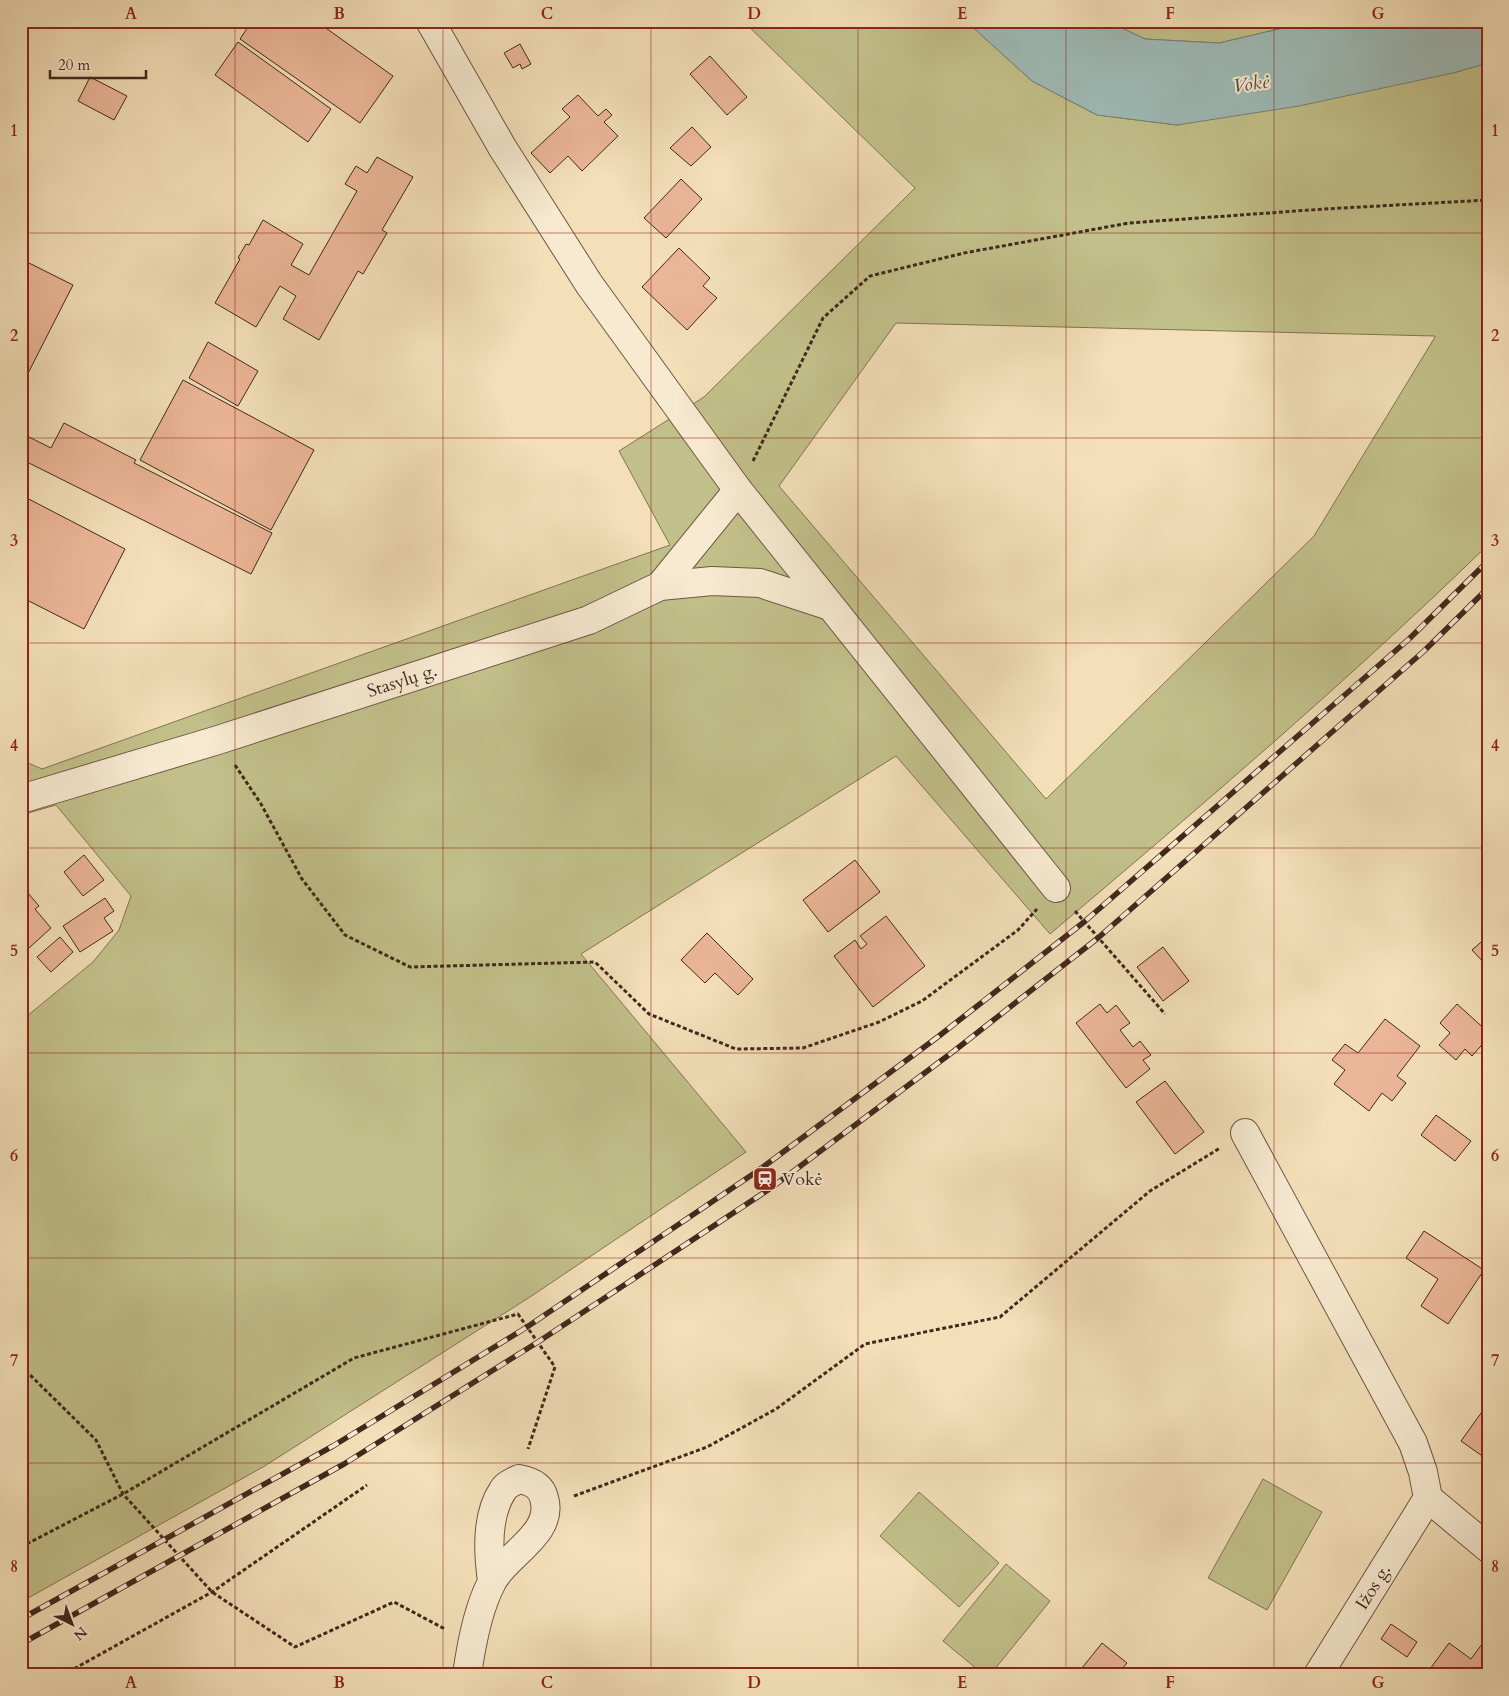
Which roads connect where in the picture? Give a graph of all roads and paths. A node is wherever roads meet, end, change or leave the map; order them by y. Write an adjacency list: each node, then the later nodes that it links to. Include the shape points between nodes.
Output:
1 (430, 21): 3 (street, via 502,147 589,284)
2 (1488, 200): 3 (path, via 1129,224 964,253 870,276 823,318)
3 (738, 490): 4 (street, Stasylų g.); 5 (street)
4 (660, 586): 5 (street, via 712,581 760,583); 6 (street, Stasylų g., via 589,620)
5 (830, 606): 8 (street)
6 (218, 740): 7 (street, Stasylų g.); 8 (path, via 261,804 302,879 345,935 410,967 595,962 649,1014 736,1049 803,1048 879,1022 922,1001 1018,930)
7 (21, 799)
8 (1056, 888): 9 (path)
9 (1165, 1014)
10 (1245, 1133): 15 (street, via 1413,1443); 16 (path, via 1150,1191 1000,1317 865,1344 776,1409 706,1447 580,1492)
11 (21, 1366): 14 (path, via 96,1440)
12 (518, 1478): 14 (path, via 555,1367 518,1314 354,1358); 16 (street, via 532,1481 544,1495); 19 (street, via 504,1488 495,1505 488,1550)
13 (367, 1486): 20 (path)
14 (123, 1494): 17 (path); 20 (path)
15 (1428, 1498): 18 (street); 24 (street, Ižos g.)
16 (547, 1510): 19 (street, via 535,1535)
17 (21, 1547)
18 (1488, 1548)
19 (492, 1581): 21 (street)
20 (212, 1592): 21 (path, via 295,1647 394,1602); 22 (path)
21 (471, 1642): 23 (street)
22 (64, 1675)
23 (467, 1675)
24 (1318, 1675)

